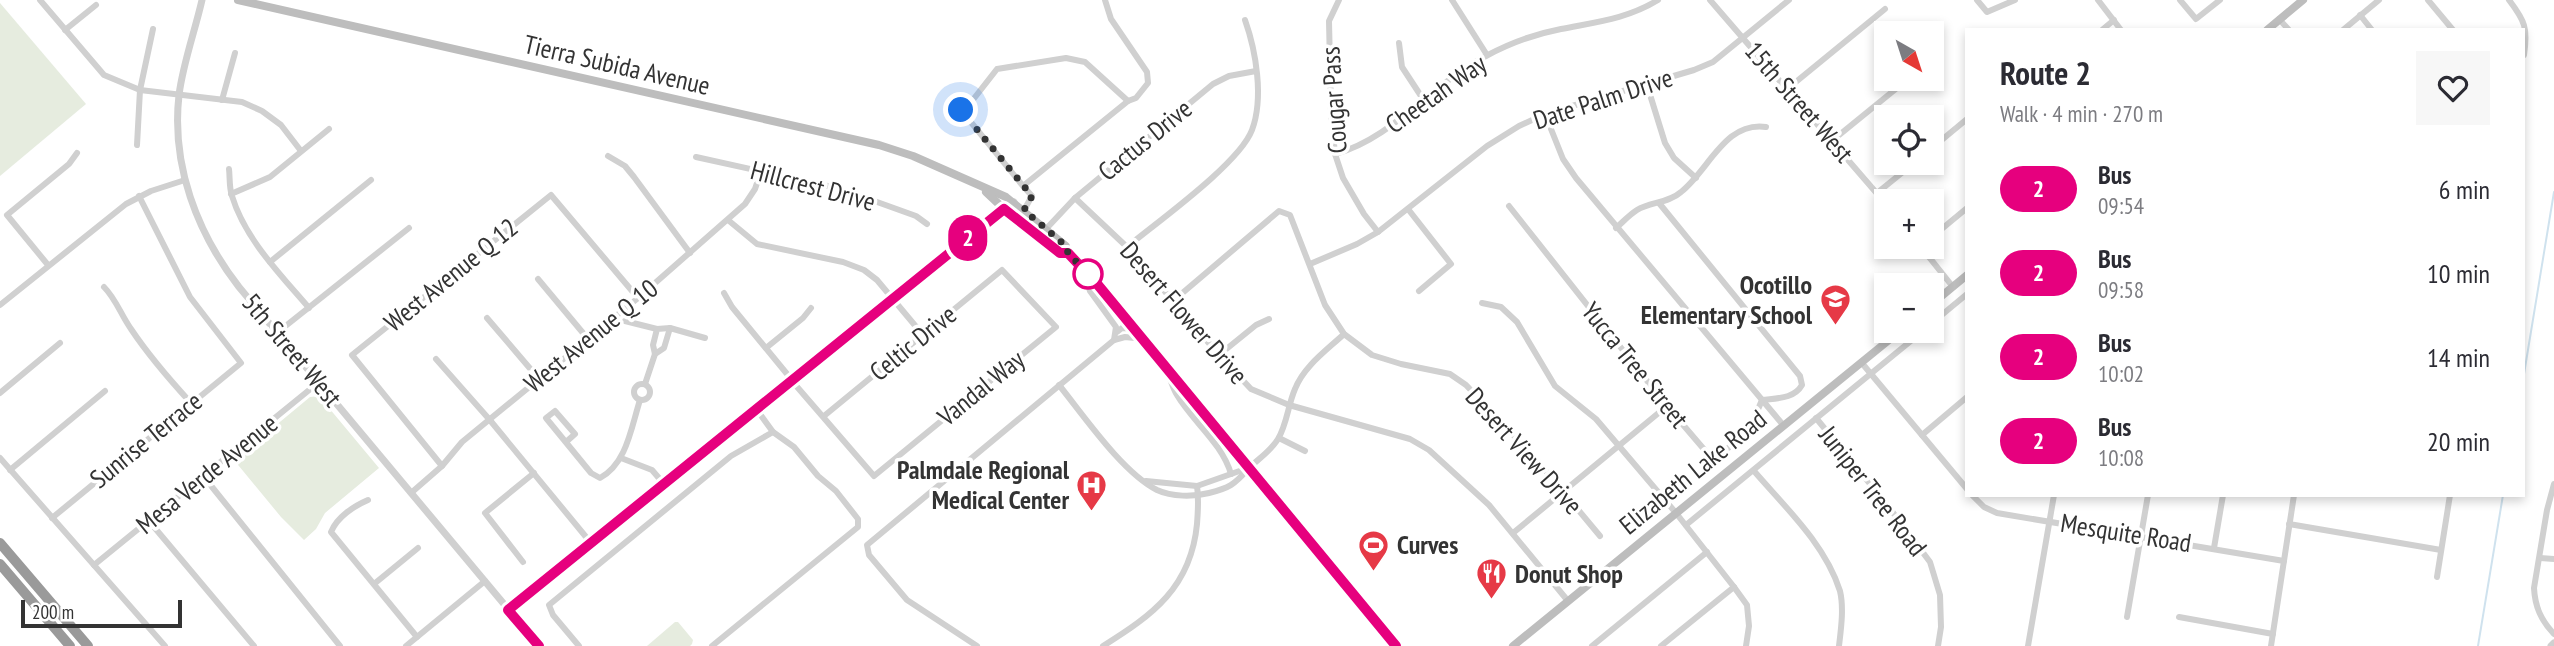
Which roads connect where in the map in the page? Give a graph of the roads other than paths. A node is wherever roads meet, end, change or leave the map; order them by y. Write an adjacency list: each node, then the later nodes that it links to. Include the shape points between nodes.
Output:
1 (40, 0): 34 (street)
2 (202, 0): 46 (street, 5th Street West)
3 (238, 0): 69 (main road, Tierra Subida Avenue, via 879,145)
4 (1105, 0): 49 (street, via 1111,19 1147,72 1148,83)
5 (1339, 0): 59 (street, Cougar Pass, via 1329,21)
6 (1452, 0): 40 (street)
7 (1658, 0): 40 (street, Cheetah Way, via 1608,21 1524,38)
8 (1710, 0): 36 (street, 15th Street West)
9 (1978, 0): 10 (street, via 1987,12)
10 (2015, 0)
11 (2098, 0): 24 (street)
12 (2180, 0): 13 (street, via 2196,19)
13 (2220, 0)
14 (2303, 0): 22 (main road)
15 (2379, 0): 21 (street)
16 (2428, 0): 31 (street)
17 (2509, 0): 32 (street, via 2524,18)
18 (1784, 2): 36 (street, Date Palm Drive)
19 (96, 5): 34 (street)
20 (1885, 9): 44 (street)
21 (2360, 15): 29 (street); 30 (street)
22 (2280, 19): 27 (main road); 28 (street)
23 (1245, 20): 41 (street, via 1254,43)
24 (2114, 20): 25 (street); 26 (street)
25 (2104, 28)
26 (2120, 28)
27 (2269, 28)
28 (2287, 28)
29 (2345, 28)
30 (2370, 28)
31 (2451, 28)
32 (2525, 28)
33 (153, 29): 43 (street)
34 (65, 30): 43 (street, via 104,75)
35 (2525, 30): 38 (street)
36 (1743, 37): 42 (street, Date Palm Drive, via 1713,62); 44 (street, 15th Street West)
37 (1399, 43): 47 (street, via 1402,67)
38 (2525, 48)
39 (235, 53): 48 (street)
40 (1488, 55): 47 (street, Cheetah Way)
41 (1256, 71): 74 (street, Cactus Drive, via 1213,84); 89 (street, via 1257,110 1251,132 1237,153)
42 (1647, 85): 50 (street, Date Palm Drive); 65 (street, via 1665,143)
43 (139, 90): 46 (street); 56 (street)
44 (1786, 90): 55 (street, 15th Street West)
45 (1893, 91): 55 (street)
46 (180, 95): 48 (street); 66 (street, 5th Street West)
47 (1423, 99): 59 (street, Cheetah Way, via 1371,140)
48 (222, 100): 57 (street, via 262,111 281,125)
49 (1128, 102): 68 (street); 68 (street, via 1084,62 1066,58 997,69 961,110)
50 (1545, 114): 79 (street, Date Palm Drive, via 1488,146); 86 (street, Juniper Tree Road, via 1563,159)
51 (1965, 121): 54 (street)
52 (1766, 127): 65 (street, via 1752,124 1725,140)
53 (329, 129): 57 (street)
54 (1944, 138)
55 (1833, 140): 70 (street, 15th Street West)
56 (137, 145)
57 (302, 151): 72 (street, via 270,177)
58 (77, 153): 95 (street, via 7,215)
59 (1335, 154): 88 (street, Cougar Pass, via 1343,178)
60 (608, 156): 90 (street, via 625,166)
61 (696, 157): 63 (street, Hillcrest Drive)
62 (229, 169): 72 (street)
63 (761, 171): 82 (street, West Avenue Q 10, via 755,190); 83 (street, Hillcrest Drive, via 841,189)
64 (1899, 175): 71 (street)
65 (1696, 178): 76 (street)
66 (185, 180): 73 (street); 120 (street, 5th Street West, via 213,251)
67 (371, 180): 93 (street)
68 (1023, 186): 80 (street, via 1033,198)
69 (982, 187): 75 (main road, Tierra Subida Avenue); 78 (main road, Tierra Subida Avenue)
70 (1874, 189)
71 (1882, 189)
72 (231, 194): 93 (street, via 247,229)
73 (139, 196): 95 (street); 148 (street, Sunrise Terrace, via 190,297 241,363)
74 (1074, 198): 87 (street, Cactus Drive); 89 (street, Desert Flower Drive)
75 (1014, 202): 78 (street); 80 (main road, Tierra Subida Avenue)
76 (1659, 204): 86 (street, via 1638,209); 147 (street, via 1800,376 1798,392)
77 (1509, 206): 150 (street, Yucca Tree Street)
78 (1004, 209): 91 (main road, Tierra Subida Avenue, via 1060,253); 106 (street)
79 (1408, 209): 88 (street, Date Palm Drive); 101 (street, via 1451,264)
80 (1024, 210): 87 (main road, Tierra Subida Avenue)
81 (1965, 210): 84 (street)
82 (727, 220): 90 (street, West Avenue Q 10); 106 (street, via 757,244 864,270)
83 (928, 224)
84 (1944, 227)
85 (410, 228): 111 (street)
86 (1616, 228): 147 (street, Juniper Tree Road)
87 (1046, 229): 91 (main road, Tierra Subida Avenue)
88 (1378, 232): 94 (street, Date Palm Drive)
89 (1127, 247): 107 (street, Desert Flower Drive)
90 (691, 253): 105 (street, West Avenue Q 10)
91 (1068, 253): 96 (main road, Tierra Subida Avenue)
92 (1931, 259): 100 (street)
93 (270, 262): 111 (street)
94 (1310, 264): 107 (street, Desert View Drive, via 1290,215 1279,211); 122 (street, Desert View Drive, via 1325,305)
95 (48, 265): 109 (street)
96 (1083, 268): 119 (main road, Tierra Subida Avenue); 121 (street, via 1090,291)
97 (1965, 277): 100 (main road)
98 (538, 279): 125 (street)
99 (104, 287): 148 (street, via 155,363)
100 (1953, 287): 103 (main road)
101 (1419, 290)
102 (724, 293): 131 (street)
103 (1944, 294)
104 (1965, 296): 112 (street)
105 (638, 298): 125 (street, West Avenue Q 10); 164 (street, West Avenue Q 12, via 551,195 352,355)
106 (892, 299): 123 (street); 139 (street)
107 (1173, 300): 133 (street, Desert Flower Drive)
108 (1482, 303): 160 (street, via 1500,307 1517,322 1555,386 1596,419)
109 (0, 305)
110 (811, 308): 131 (street)
111 (309, 309): 120 (street)
112 (1944, 313)
113 (487, 318): 138 (street)
114 (1269, 319): 133 (street)
115 (625, 321): 118 (street)
116 (1056, 327): 123 (street, Celtic Drive, via 1002,270); 152 (street, Vandal Way, via 874,476)
117 (670, 328): 118 (street); 124 (street); 132 (street, via 664,348)
118 (657, 329): 132 (street)
119 (1136, 329): 121 (street); 126 (main road, Tierra Subida Avenue)
120 (278, 332): 140 (street, 5th Street West)
121 (1117, 332): 127 (street)
122 (1344, 334): 149 (street, via 1303,374); 176 (street, Desert View Drive, via 1372,355 1450,374 1466,385)
123 (923, 335): 152 (street, Celtic Drive)
124 (705, 338)
125 (588, 339): 138 (street, West Avenue Q 10)
126 (1144, 339): 127 (street); 136 (main road, Tierra Subida Avenue)
127 (1114, 340): 142 (street)
128 (60, 343): 144 (street)
129 (1884, 343): 135 (main road, Elizabeth Lake Road)
130 (1908, 343): 137 (street)
131 (766, 348): 139 (street)
132 (655, 354): 141 (street)
133 (1219, 355): 149 (street, Desert Flower Drive, via 1251,389)
134 (436, 359): 154 (street)
135 (1861, 362): 137 (street); 155 (main road, Elizabeth Lake Road)
136 (1164, 363): 165 (main road, Tierra Subida Avenue); 169 (street, via 1178,395 1218,448)
137 (1871, 374): 153 (street); 157 (street)
138 (539, 379): 154 (street, West Avenue Q 10)
139 (792, 381): 151 (street); 152 (street)
140 (319, 382): 170 (street, Mesa Verde Avenue); 177 (street, 5th Street West)
141 (645, 384): 146 (street, via 651,393); 146 (street, via 634,390)
142 (1059, 385): 171 (street, via 1130,470); 228 (street, via 867,545 869,555 907,600)
143 (106, 391): 166 (street)
144 (0, 393)
145 (1965, 399): 157 (street)
146 (640, 400): 163 (street)
147 (1762, 400): 150 (street, Yucca Tree Street, via 1750,428 1714,461); 155 (street, Juniper Tree Road)
148 (191, 402): 187 (street, Sunrise Terrace)
149 (1289, 405): 158 (street); 192 (street, Desert Flower Drive, via 1419,444 1489,505)
150 (1667, 406): 160 (street)
151 (757, 410): 156 (street); 172 (street)
152 (824, 416)
153 (1816, 418): 167 (street); 236 (street, Juniper Tree Road, via 1930,562 1941,603)
154 (489, 419): 164 (street, West Avenue Q 10); 168 (street)
155 (1784, 426): 186 (main road, Elizabeth Lake Road)
156 (773, 432): 226 (street, via 731,456 549,605); 227 (street, via 836,491 858,519 858,527)
157 (1922, 435): 175 (street)
158 (1279, 438): 161 (street); 165 (street)
159 (566, 442): 159 (street, via 546,418 555,411 575,434); 163 (street, via 600,478)
160 (1619, 446): 176 (street); 186 (street)
161 (1305, 451)
162 (0, 458): 166 (street)
163 (621, 458): 172 (street, via 652,470)
164 (442, 466): 177 (street, West Avenue Q 10)
165 (1250, 468): 169 (street); 178 (street, via 1230,487); 230 (main road, Tierra Subida Avenue)
166 (10, 470): 187 (street)
167 (1754, 471): 191 (street); 235 (street, via 1804,528 1828,565 1840,593)
168 (534, 473): 196 (street); 204 (street, via 485,513)
169 (1231, 474): 174 (street)
170 (204, 477): 188 (street, Mesa Verde Avenue); 223 (street)
171 (1146, 481): 174 (street); 178 (street, via 1167,494)
172 (664, 484): 196 (street)
173 (2554, 484): 201 (street)
174 (1197, 486): 178 (street)
175 (1965, 487)
176 (1563, 492): 192 (street); 193 (street, Desert View Drive)
177 (411, 493): 208 (street, 5th Street West)
178 (1199, 496): 229 (street, via 1192,552 1177,584 1151,613)
179 (1974, 497): 189 (street, Mesquite Road, via 1997,513)
180 (2053, 497): 189 (street)
181 (2148, 497): 194 (street)
182 (2223, 497): 198 (street)
183 (2294, 497): 190 (street)
184 (2450, 497): 199 (street)
185 (368, 500): 209 (street, via 335,523 331,532)
186 (1676, 513): 191 (street); 211 (main road, Elizabeth Lake Road)
187 (52, 518): 206 (street)
188 (149, 521): 206 (street, Mesa Verde Avenue); 222 (street)
189 (2050, 521): 194 (street, Mesquite Road); 237 (street)
190 (2289, 524): 199 (street); 203 (street)
191 (1686, 525): 200 (street)
192 (1513, 533): 211 (street, Desert Flower Drive)
193 (1600, 536)
194 (2141, 536): 198 (street, Mesquite Road); 213 (street)
195 (0, 542): 220 (highway)
196 (590, 543): 212 (street)
197 (418, 548): 209 (street)
198 (2214, 548): 203 (street, Mesquite Road)
199 (2441, 550): 207 (street)
200 (1707, 552): 210 (street); 232 (street)
201 (2540, 558): 202 (street); 216 (street, via 2535,601)
202 (2554, 559)
203 (2284, 561): 215 (street)
204 (523, 562)
205 (0, 564): 218 (highway)
206 (94, 565): 221 (street)
207 (2437, 578)
208 (485, 582): 212 (street, 5th Street West); 217 (street)
209 (374, 584): 217 (street)
210 (1734, 587): 233 (street); 234 (street, via 1747,605)
211 (1568, 601): 231 (main road, Elizabeth Lake Road)
212 (508, 610): 225 (street, 5th Street West)
213 (2127, 617)
214 (2179, 618): 215 (street)
215 (2273, 634): 238 (street)
216 (2554, 634)
217 (417, 637): 224 (street)
218 (62, 640): 219 (highway)
219 (70, 646)
220 (88, 646)
221 (165, 646)
222 (254, 646)
223 (340, 646)
224 (406, 646)
225 (539, 646)
226 (579, 646)
227 (712, 646)
228 (977, 646)
229 (1103, 646)
230 (1396, 646)
231 (1513, 646)
232 (1592, 646)
233 (1661, 646)
234 (1746, 646)
235 (1839, 646)
236 (1938, 646)
237 (2028, 646)
238 (2271, 646)

